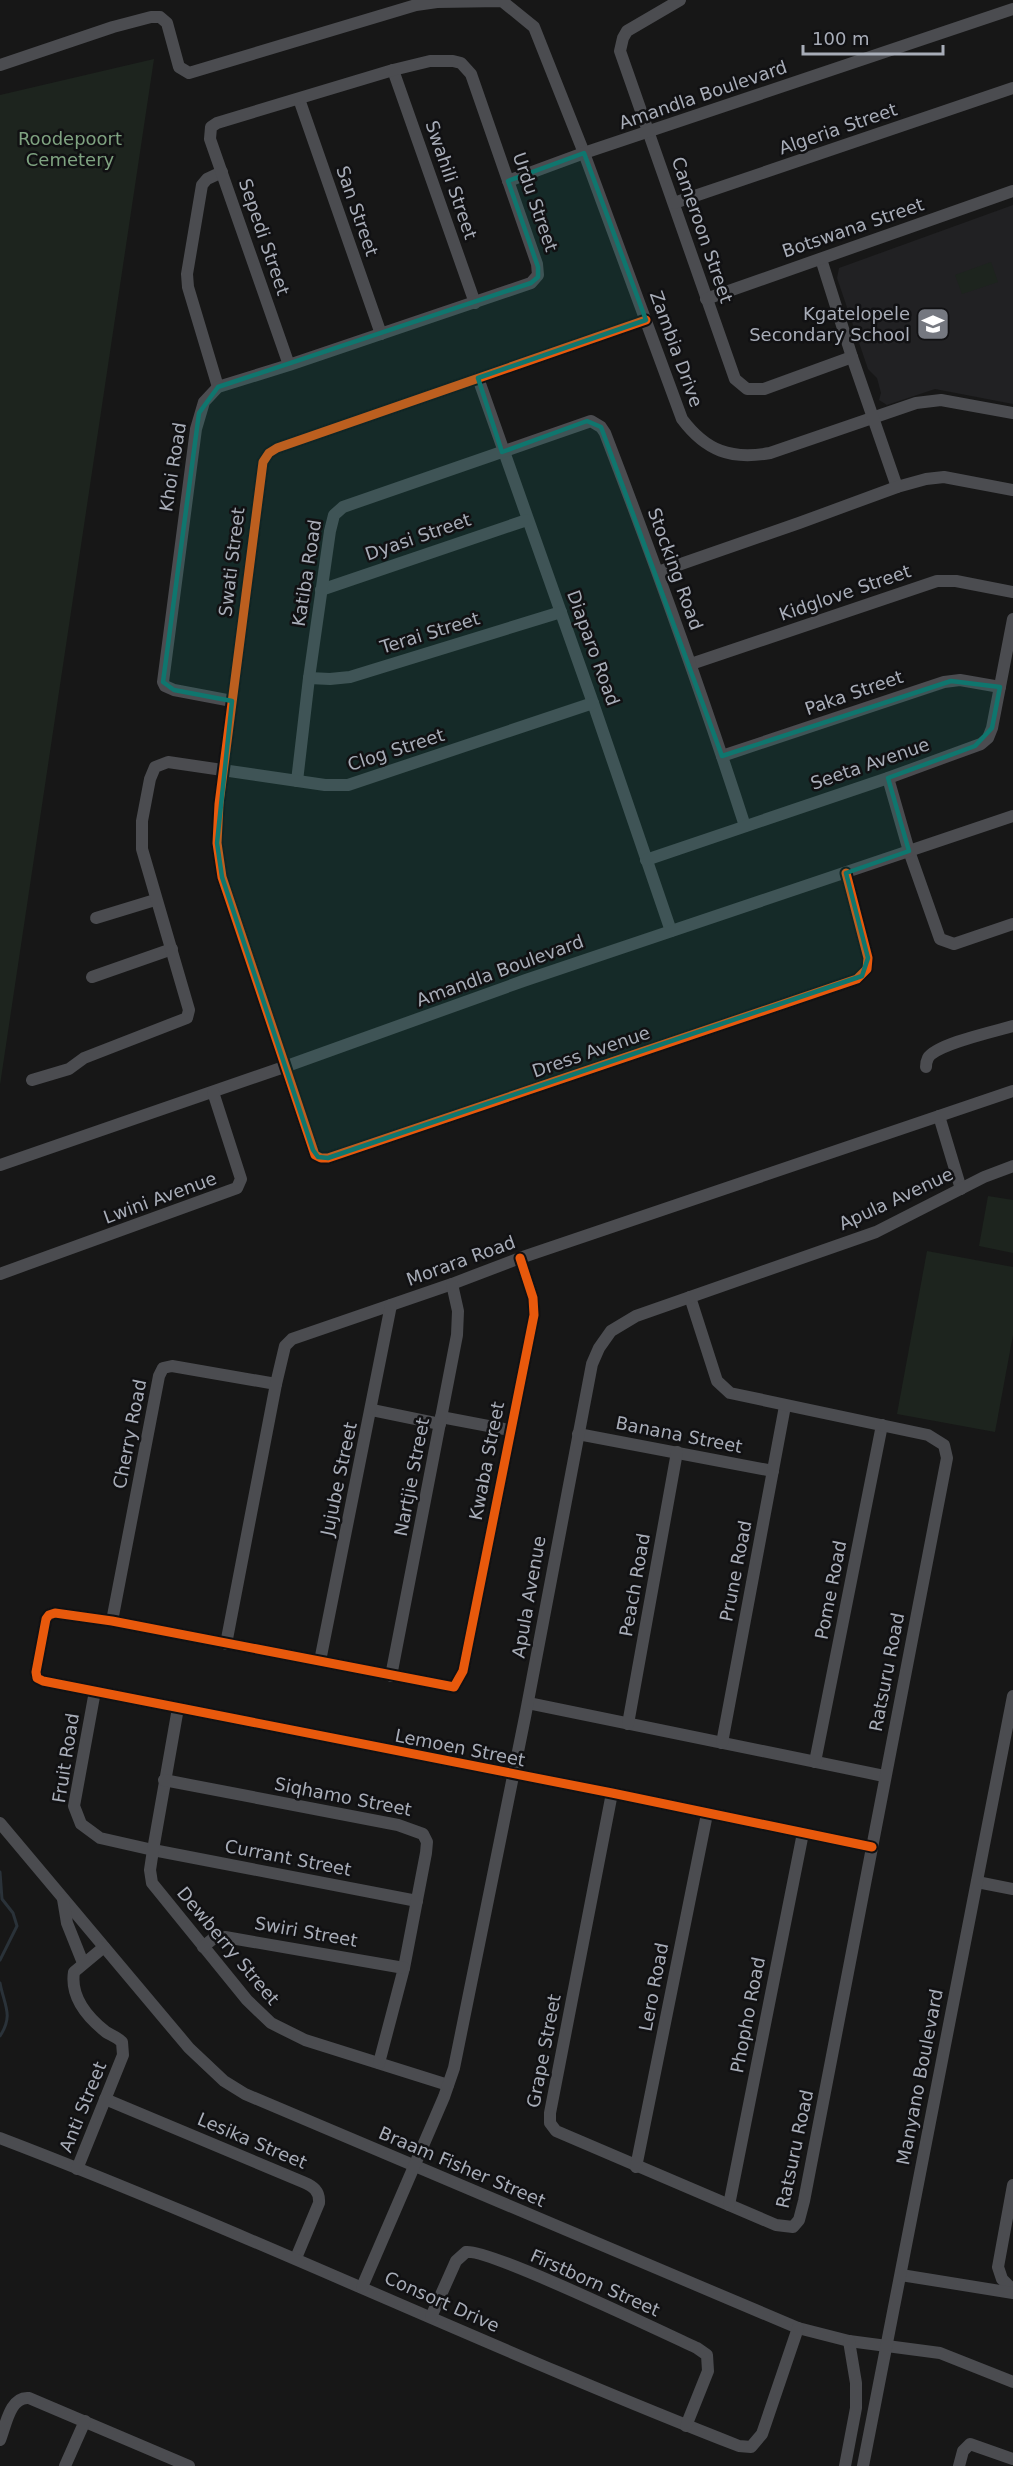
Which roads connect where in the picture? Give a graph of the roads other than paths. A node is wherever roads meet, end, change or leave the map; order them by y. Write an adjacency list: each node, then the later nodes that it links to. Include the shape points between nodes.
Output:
1 (680, 0): 8 (street, Cameroon Street, via 627,32 621,45)
2 (1013, 9): 8 (street, Amandla Boulevard)
3 (0, 64): 9 (street, Zambia Drive, via 113,27 160,17 167,23 180,67 189,73 396,10 437,2 502,2 534,27)
4 (393, 70): 6 (street, Urdu Street); 11 (street, Urdu Street, via 445,61 467,68); 16 (street, Swahili Street)
5 (1013, 88): 13 (street, Algeria Street)
6 (299, 99): 7 (street, Urdu Street); 18 (street, San Street)
7 (217, 123): 10 (street, Sepedi Street, via 211,127 210,139)
8 (650, 132): 9 (street, Amandla Boulevard); 13 (street, Cameroon Street)
9 (584, 153): 11 (street, Amandla Boulevard); 17 (street, Zambia Drive)
10 (222, 172): 20 (street, Sepedi Street); 22 (street, via 202,185 187,274 190,298)
11 (508, 181): 16 (street, Urdu Street, via 538,275 531,283)
12 (1013, 191): 14 (street, Botswana Street)
13 (674, 203): 15 (street, Cameroon Street)
14 (821, 259): 15 (street, Botswana Street); 19 (street)
15 (706, 299): 19 (street, Cameroon Street, via 729,368 747,389 764,389)
16 (475, 303): 18 (street, Urdu Street)
17 (646, 320): 21 (street, Swati Street); 24 (street, Zambia Drive, via 682,419 705,444 724,453 770,453)
18 (381, 334): 20 (street, Urdu Street)
19 (852, 357): 24 (street)
20 (290, 365): 22 (street, Urdu Street)
21 (478, 378): 25 (street, Diaparo Road); 37 (street, Swati Street, via 277,448 266,456 261,469)
22 (218, 387): 37 (street, Khoi Road, via 204,402 196,429 163,682 174,690)
23 (1013, 413): 24 (street, Zambia Drive, via 932,400)
24 (873, 417): 26 (street)
25 (502, 452): 28 (street, Diaparo Road); 29 (street, Stocking Road, via 586,421 597,423 605,434); 30 (street, Katiba Road, via 342,507 332,520)
26 (897, 487): 27 (street, via 938,477); 29 (street)
27 (1013, 490)
28 (526, 520): 30 (street, Dyasi Street); 32 (street, Diaparo Road)
29 (658, 572): 34 (street, Stocking Road)
30 (321, 590): 35 (street, Katiba Road)
31 (1013, 592): 34 (street, Kidglove Street, via 938,581)
32 (561, 612): 35 (street, Terai Street, via 350,677); 38 (street, Diaparo Road)
33 (1013, 619): 36 (street, Seeta Avenue)
34 (691, 664): 39 (street, Stocking Road)
35 (309, 678): 42 (street, Katiba Road)
36 (1000, 687): 39 (street, Paka Street, via 960,680 944,682); 41 (street, Seeta Avenue, via 992,728 984,741)
37 (231, 701): 40 (street, Swati Street)
38 (593, 703): 42 (street, Clog Street, via 355,784 333,786); 46 (street, Diaparo Road)
39 (722, 756): 44 (street, Stocking Road)
40 (222, 769): 42 (street, Clog Street); 48 (street, Clog Street, via 168,762 152,771 142,821 142,849); 55 (street, Swati Street, via 216,843 220,870)
41 (888, 778): 44 (street, Seeta Avenue); 45 (street)
42 (297, 781)
43 (1013, 816): 45 (street, Amandla Boulevard)
44 (745, 826): 46 (street, Seeta Avenue)
45 (909, 851): 47 (street, Amandla Boulevard); 50 (street, via 937,934 945,942 954,944)
46 (646, 860): 51 (street, Diaparo Road)
47 (846, 873): 51 (street, Amandla Boulevard); 55 (street, Dress Avenue, via 868,958 867,969 857,979 328,1158 318,1157 313,1150)
48 (155, 900): 49 (street); 52 (street)
49 (96, 918)
50 (1013, 924)
51 (671, 931): 55 (street, Amandla Boulevard)
52 (172, 949): 53 (street); 57 (street, via 189,1010 187,1018 84,1058 69,1069)
53 (92, 977)
54 (1013, 1026): 56 (street, via 933,1052)
55 (287, 1066): 59 (street, Amandla Boulevard)
56 (926, 1067)
57 (32, 1080)
58 (1013, 1091): 60 (street, Morara Road)
59 (213, 1092): 61 (street, Amandla Boulevard); 65 (street, Lwini Avenue, via 241,1179 237,1188)
60 (939, 1116): 63 (street); 64 (street, Morara Road)
61 (0, 1165)
62 (1013, 1166): 63 (street, Apula Avenue)
63 (961, 1189): 67 (street, Apula Avenue, via 876,1232)
64 (519, 1258): 66 (street, Morara Road); 74 (street, Kwaba Street, via 534,1309)
65 (0, 1274)
66 (452, 1284): 68 (street, Morara Road); 72 (street, Nartjie Street, via 458,1327)
67 (690, 1296): 70 (street, Ratsuru Road, via 713,1372 723,1389); 75 (street, Apula Avenue, via 629,1319 607,1335 592,1364)
68 (391, 1305): 69 (street, Morara Road, via 292,1339 284,1350); 71 (street, Jujube Street)
69 (276, 1384): 78 (street, Cherry Road, via 172,1366 163,1368); 79 (street, Morara Road)
70 (785, 1406): 73 (street, Ratsuru Road); 77 (street, Prune Road)
71 (372, 1410): 72 (street); 80 (street, Jujube Street)
72 (441, 1421): 74 (street); 81 (street, Nartjie Street)
73 (882, 1425): 88 (street, Pome Road); 90 (street, Ratsuru Road, via 934,1438 944,1445 947,1458)
74 (510, 1430): 81 (street, Kwaba Street, via 458,1684 448,1687)
75 (578, 1434): 76 (street, Banana Street); 84 (street, Apula Avenue)
76 (677, 1452): 77 (street, Banana Street); 86 (street, Peach Road)
77 (773, 1471): 87 (street, Prune Road)
78 (112, 1621): 79 (street); 82 (street, Lemoen Street, via 55,1613 46,1619 37,1678)
79 (226, 1644): 80 (street)
80 (320, 1661): 81 (street)
81 (391, 1676)
82 (96, 1691): 85 (street, Lemoen Street); 97 (street, Fruit Road, via 75,1813 87,1830 100,1838)
83 (1013, 1696): 98 (street, Manyano Boulevard)
84 (528, 1703): 86 (street); 89 (street, Apula Avenue)
85 (178, 1708): 89 (street, Lemoen Street); 91 (street, Dewberry Street)
86 (628, 1724): 87 (street)
87 (722, 1743): 88 (street)
88 (815, 1762): 90 (street)
89 (513, 1775): 92 (street, Lemoen Street); 107 (street, Apula Avenue)
90 (884, 1776): 96 (street, Ratsuru Road)
91 (164, 1780): 97 (street, Dewberry Street); 101 (street, Siqhamo Street, via 417,1830 427,1846)
92 (612, 1793): 93 (street, Lemoen Street); 111 (street, Grape Street, via 550,2123 556,2131)
93 (708, 1814): 95 (street, Lemoen Street); 111 (street, Lero Road)
94 (0, 1823): 100 (street, Braam Fisher Street)
95 (802, 1833): 96 (street, Lemoen Street); 114 (street, Phopho Road)
96 (872, 1847): 115 (street, Ratsuru Road, via 804,2201 799,2220)
97 (153, 1850): 101 (street, Currant Street); 103 (street, Dewberry Street, via 151,1881)
98 (977, 1882): 99 (street); 117 (street, Manyano Boulevard)
99 (1013, 1889)
100 (62, 1896): 102 (street, Braam Fisher Street); 104 (street, via 67,1923)
101 (417, 1901): 105 (street, Siqhamo Street)
102 (104, 1947): 104 (street); 110 (street, Braam Fisher Street, via 189,2048 224,2081 283,2112)
103 (204, 1947): 105 (street, Swiri Street, via 214,1938 234,1938); 106 (street, Dewberry Street, via 271,2023 306,2040)
104 (83, 1963): 108 (street, Anti Street, via 74,1972 76,1998 124,2048)
105 (404, 1968): 106 (street, Siqhamo Street)
106 (379, 2063): 107 (street, Dewberry Street)
107 (448, 2085): 110 (street, Apula Avenue)
108 (105, 2099): 112 (street, Anti Street); 116 (street, Lesika Street, via 315,2188 319,2203)
109 (1, 2138): 112 (street, Consort Drive)
110 (413, 2165): 118 (street, Apula Avenue); 121 (street, Braam Fisher Street)
111 (636, 2167): 114 (street, Grape Street)
112 (77, 2169): 116 (street, Consort Drive)
113 (1013, 2185): 119 (street, via 998,2267)
114 (729, 2205): 115 (street, Grape Street, via 776,2225)
115 (793, 2226)
116 (296, 2258): 118 (street, Consort Drive)
117 (901, 2275): 119 (street); 123 (street, Manyano Boulevard)
118 (362, 2287): 120 (street, Consort Drive)
119 (1013, 2292)
120 (431, 2317): 126 (street, Consort Drive); 126 (street, Firstborn Street, via 456,2261 466,2252 479,2253 528,2272 707,2355 708,2371)
121 (798, 2328): 122 (street, Braam Fisher Street); 126 (street, Consort Drive, via 756,2444 739,2446)
122 (849, 2342): 123 (street, Braam Fisher Street); 131 (street, via 856,2408)
123 (887, 2345): 124 (street, Braam Fisher Street, via 940,2353); 132 (street, Manyano Boulevard)
124 (1013, 2382)
125 (85, 2421): 127 (street, via 21,2398 15,2402); 129 (street); 130 (street)
126 (686, 2426)
127 (0, 2440)
128 (1013, 2459): 133 (street, via 970,2444 963,2451)
129 (65, 2466)
130 (189, 2466)
131 (845, 2466)
132 (863, 2466)
133 (959, 2466)

